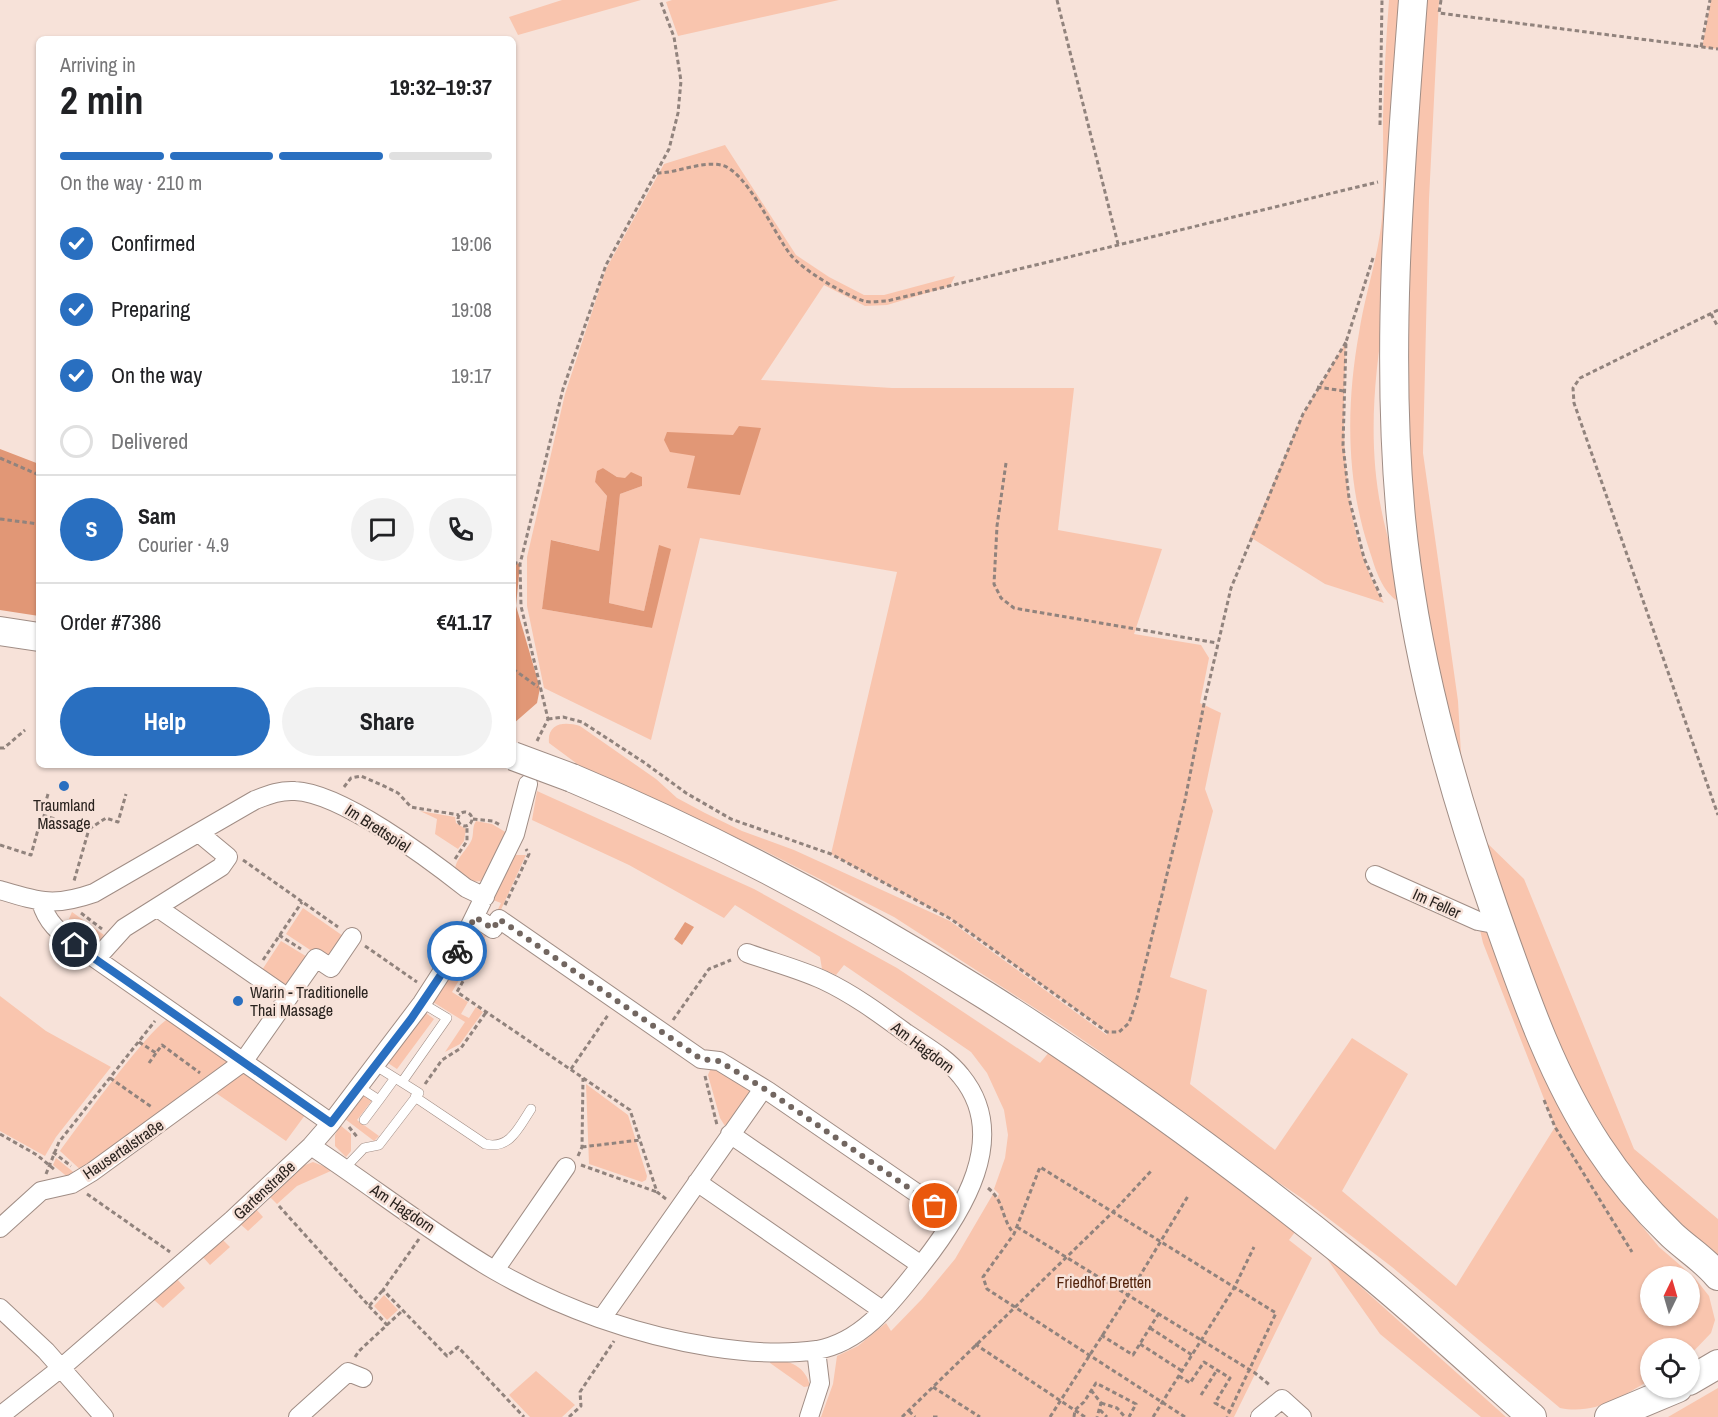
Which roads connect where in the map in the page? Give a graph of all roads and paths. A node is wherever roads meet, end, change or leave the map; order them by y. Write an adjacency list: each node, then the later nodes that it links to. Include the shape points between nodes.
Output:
1 (660, 0): 10 (path, via 674,37 681,81 669,148)
2 (1057, 0): 12 (path)
3 (1382, 0): 7 (path)
4 (1413, 0): 63 (main road, via 1396,291 1394,394 1401,518 1423,665 1463,820)
5 (1441, 0): 8 (path, via 1439,13)
6 (1710, 0): 8 (path)
7 (1382, 5)
8 (1701, 46): 9 (path)
9 (1718, 49)
10 (657, 173): 12 (path, via 723,165 738,175 792,257 866,302 887,301); 26 (path, via 606,265 598,287 563,389)
11 (1379, 182): 12 (path)
12 (1118, 244)
13 (1374, 254): 17 (path)
14 (1718, 310): 15 (path)
15 (1711, 314): 16 (path); 44 (path, via 1580,378 1573,388 1574,403)
16 (1718, 327)
17 (1346, 342): 18 (path); 19 (path)
18 (1317, 387): 19 (path); 30 (path, via 1250,537 1231,588)
19 (1344, 390): 27 (path, via 1349,498 1364,558)
20 (0, 458): 22 (path)
21 (1006, 463): 30 (path, via 994,584 1001,598 1014,608)
22 (36, 474)
23 (0, 519): 24 (path)
24 (36, 524)
25 (516, 563): 26 (path)
26 (520, 564): 32 (path, via 520,606)
27 (1381, 597)
28 (0, 631): 29 (main road)
29 (36, 637)
30 (1217, 644): 33 (path, via 1185,801 1136,1002 1128,1023 1119,1032 1107,1032 951,919 831,854 731,819 582,722 563,717)
31 (516, 671): 32 (path)
32 (540, 688): 33 (path)
33 (548, 719): 35 (path)
34 (25, 730): 36 (path)
35 (537, 741)
36 (0, 748)
37 (516, 757): 191 (main road, bridge, via 572,778 755,863 902,944 1041,1030 1164,1115 1293,1213)
38 (528, 784): 49 (street, Gartenstraße)
39 (48, 794): 42 (path)
40 (126, 794): 47 (path, via 118,822 106,818)
41 (336, 802): 43 (path, via 351,778 361,776 398,793 411,807); 48 (street, Im Brettspiel, via 295,791 275,792); 53 (street, Im Brettspiel)
42 (42, 815): 47 (path); 50 (path, via 31,855)
43 (459, 815): 45 (path, via 467,812); 46 (path, via 459,822)
44 (1718, 815)
45 (473, 819): 46 (path); 49 (path, via 493,821)
46 (467, 826): 53 (path, via 466,841)
47 (89, 829): 58 (path)
48 (199, 833): 52 (street); 58 (street, Im Brettspiel, via 94,893)
49 (515, 834): 56 (street, Gartenstraße)
50 (0, 845)
51 (529, 854): 62 (path)
52 (228, 857): 59 (path, via 241,858); 60 (street, via 221,867)
53 (445, 872): 56 (street, Im Brettspiel)
54 (1375, 875): 63 (street, Im Feller, via 1478,921)
55 (0, 890): 57 (street, Im Brettspiel)
56 (485, 897): 61 (street, Gartenstraße)
57 (41, 902): 58 (street, Im Brettspiel); 69 (street, via 54,929)
58 (68, 902): 65 (path)
59 (302, 902): 64 (path); 66 (path)
60 (158, 908): 65 (street); 71 (street)
61 (475, 917): 62 (street); 70 (street, Gartenstraße)
62 (496, 924): 72 (path); 75 (street)
63 (1499, 925): 127 (main road, via 1557,1075 1599,1146 1657,1219)
64 (279, 935): 68 (path); 71 (path)
65 (113, 937): 69 (street)
66 (352, 937): 68 (street, via 331,968); 73 (path)
67 (747, 953): 77 (path, via 709,969); 107 (street, Am Hagdorn, via 843,990 950,1065 967,1085 979,1110 983,1150)
68 (316, 958): 74 (street)
69 (96, 959): 76 (street)
70 (449, 964): 72 (path); 73 (street, Gartenstraße)
71 (254, 974): 74 (street)
72 (467, 974): 78 (path, via 457,992)
73 (427, 997): 84 (street, Gartenstraße); 88 (lane, via 447,1018)
74 (288, 998): 82 (street)
75 (617, 1002): 81 (street); 85 (path)
76 (165, 1008): 79 (path); 82 (street)
77 (680, 1010)
78 (487, 1011): 85 (path); 92 (path, via 461,1048 442,1060)
79 (138, 1042): 80 (path); 86 (path)
80 (156, 1053): 83 (path); 89 (path, via 162,1045)
81 (701, 1059): 91 (street, via 719,1061); 99 (path)
82 (243, 1062): 89 (street, Hausertalstraße); 96 (street)
83 (149, 1063)
84 (376, 1066): 88 (lane); 90 (street, Gartenstraße)
85 (571, 1069): 87 (path)
86 (110, 1078): 95 (path); 100 (path, via 59,1142 48,1165)
87 (583, 1078): 101 (path, via 630,1110); 101 (path, via 582,1147)
88 (399, 1080): 92 (lane); 93 (lane)
89 (216, 1084): 95 (street, Hausertalstraße)
90 (359, 1087): 93 (lane); 96 (street, Gartenstraße)
91 (763, 1089): 99 (street); 115 (street)
92 (417, 1095): 94 (lane, via 485,1144 497,1146 512,1137); 103 (lane, via 378,1146)
93 (379, 1100): 97 (lane)
94 (531, 1109)
95 (167, 1119): 109 (street, Hausertalstraße)
96 (333, 1120): 102 (street, Gartenstraße); 103 (path, via 353,1131)
97 (364, 1120)
98 (1555, 1127): 122 (path)
99 (724, 1130): 108 (street); 125 (street)
100 (0, 1134)
101 (640, 1140): 110 (path)
102 (311, 1146): 105 (street, Am Hagdorn); 124 (street, Gartenstraße)
103 (364, 1148): 105 (lane)
104 (570, 1165): 110 (path); 126 (street)
105 (345, 1168): 116 (street, Am Hagdorn)
106 (1152, 1170): 114 (path)
107 (975, 1177): 115 (street, Am Hagdorn); 119 (path, via 999,1197 1005,1222)
108 (697, 1182): 113 (street); 134 (street)
109 (72, 1184): 118 (street, Hausertalstraße, via 41,1191); 124 (path)
110 (657, 1192): 113 (path)
111 (1188, 1196): 120 (path)
112 (279, 1206): 131 (path)
113 (678, 1209): 137 (street)
114 (1113, 1212): 117 (path, via 1040,1167); 120 (path); 123 (path)
115 (953, 1218): 125 (street, Am Hagdorn)
116 (428, 1225): 126 (street, Am Hagdorn); 129 (path)
117 (1017, 1227): 119 (path); 123 (path)
118 (0, 1228)
119 (1014, 1234): 133 (path, via 983,1277 987,1289)
120 (1160, 1242): 128 (path); 130 (path)
121 (1254, 1247): 128 (path)
122 (1632, 1252)
123 (1066, 1258): 130 (path); 133 (path)
124 (184, 1262): 149 (street, Gartenstraße)
125 (921, 1265): 134 (street, Am Hagdorn)
126 (495, 1270): 137 (street, Am Hagdorn, via 559,1302)
127 (1717, 1275)
128 (1234, 1288): 142 (path); 152 (path, via 1276,1313)
129 (383, 1290): 131 (path); 135 (path)
130 (1129, 1294): 136 (path); 141 (path)
131 (369, 1306): 138 (path)
132 (0, 1308): 149 (street)
133 (1013, 1308): 143 (path); 147 (path)
134 (882, 1310): 146 (street, Am Hagdorn, via 860,1332 840,1344)
135 (402, 1311): 138 (path); 172 (path, via 447,1356 458,1347)
136 (1159, 1313): 140 (path); 142 (path)
137 (602, 1318): 139 (street, Am Hagdorn)
138 (387, 1325): 154 (path, via 358,1351)
139 (622, 1326): 146 (street, Am Hagdorn, via 730,1349); 173 (path, via 580,1392 581,1406)
140 (1150, 1328): 144 (path); 148 (path)
141 (1101, 1335): 144 (path, via 1133,1355); 147 (path)
142 (1201, 1340): 148 (path); 152 (path)
143 (975, 1344): 156 (path); 161 (path)
144 (1140, 1344): 153 (path)
145 (1718, 1346): 150 (main road)
146 (816, 1350): 174 (street, via 820,1383)
147 (1089, 1354): 161 (path); 162 (path)
148 (1192, 1355): 153 (path)
149 (61, 1368): 169 (street, Gartenstraße); 170 (street)
150 (1700, 1369)
151 (1217, 1370): 155 (path, via 1204,1362 1190,1383); 158 (path); 167 (path, via 1230,1378 1215,1403)
152 (1250, 1370): 160 (path); 167 (path)
153 (1182, 1371): 155 (path)
154 (356, 1375): 171 (street)
155 (1179, 1376): 162 (path)
156 (933, 1387): 164 (path); 179 (path)
157 (1091, 1390): 163 (path); 165 (path); 185 (path, via 1100,1383 1136,1404)
158 (1201, 1395)
159 (1657, 1398): 168 (main road)
160 (1282, 1399): 189 (street); 190 (street)
161 (1059, 1402): 165 (path); 180 (path)
162 (1162, 1402): 186 (path); 187 (path)
163 (1101, 1403): 166 (path); 185 (path, via 1117,1408)
164 (909, 1410): 175 (path); 176 (path)
165 (1075, 1410): 181 (path); 182 (path)
166 (1100, 1410): 183 (path); 184 (path)
167 (1230, 1411): 188 (path)
168 (1625, 1415)
169 (0, 1416)
170 (104, 1417)
171 (298, 1417)
172 (524, 1417)
173 (569, 1417)
174 (809, 1417)
175 (902, 1417)
176 (915, 1417)
177 (933, 1417): 178 (path)
178 (939, 1417)
179 (980, 1417)
180 (1050, 1417)
181 (1074, 1417)
182 (1085, 1417)
183 (1097, 1417)
184 (1107, 1417)
185 (1127, 1417)
186 (1153, 1417)
187 (1185, 1417)
188 (1227, 1417)
189 (1260, 1417)
190 (1302, 1417)
191 (1532, 1417)

